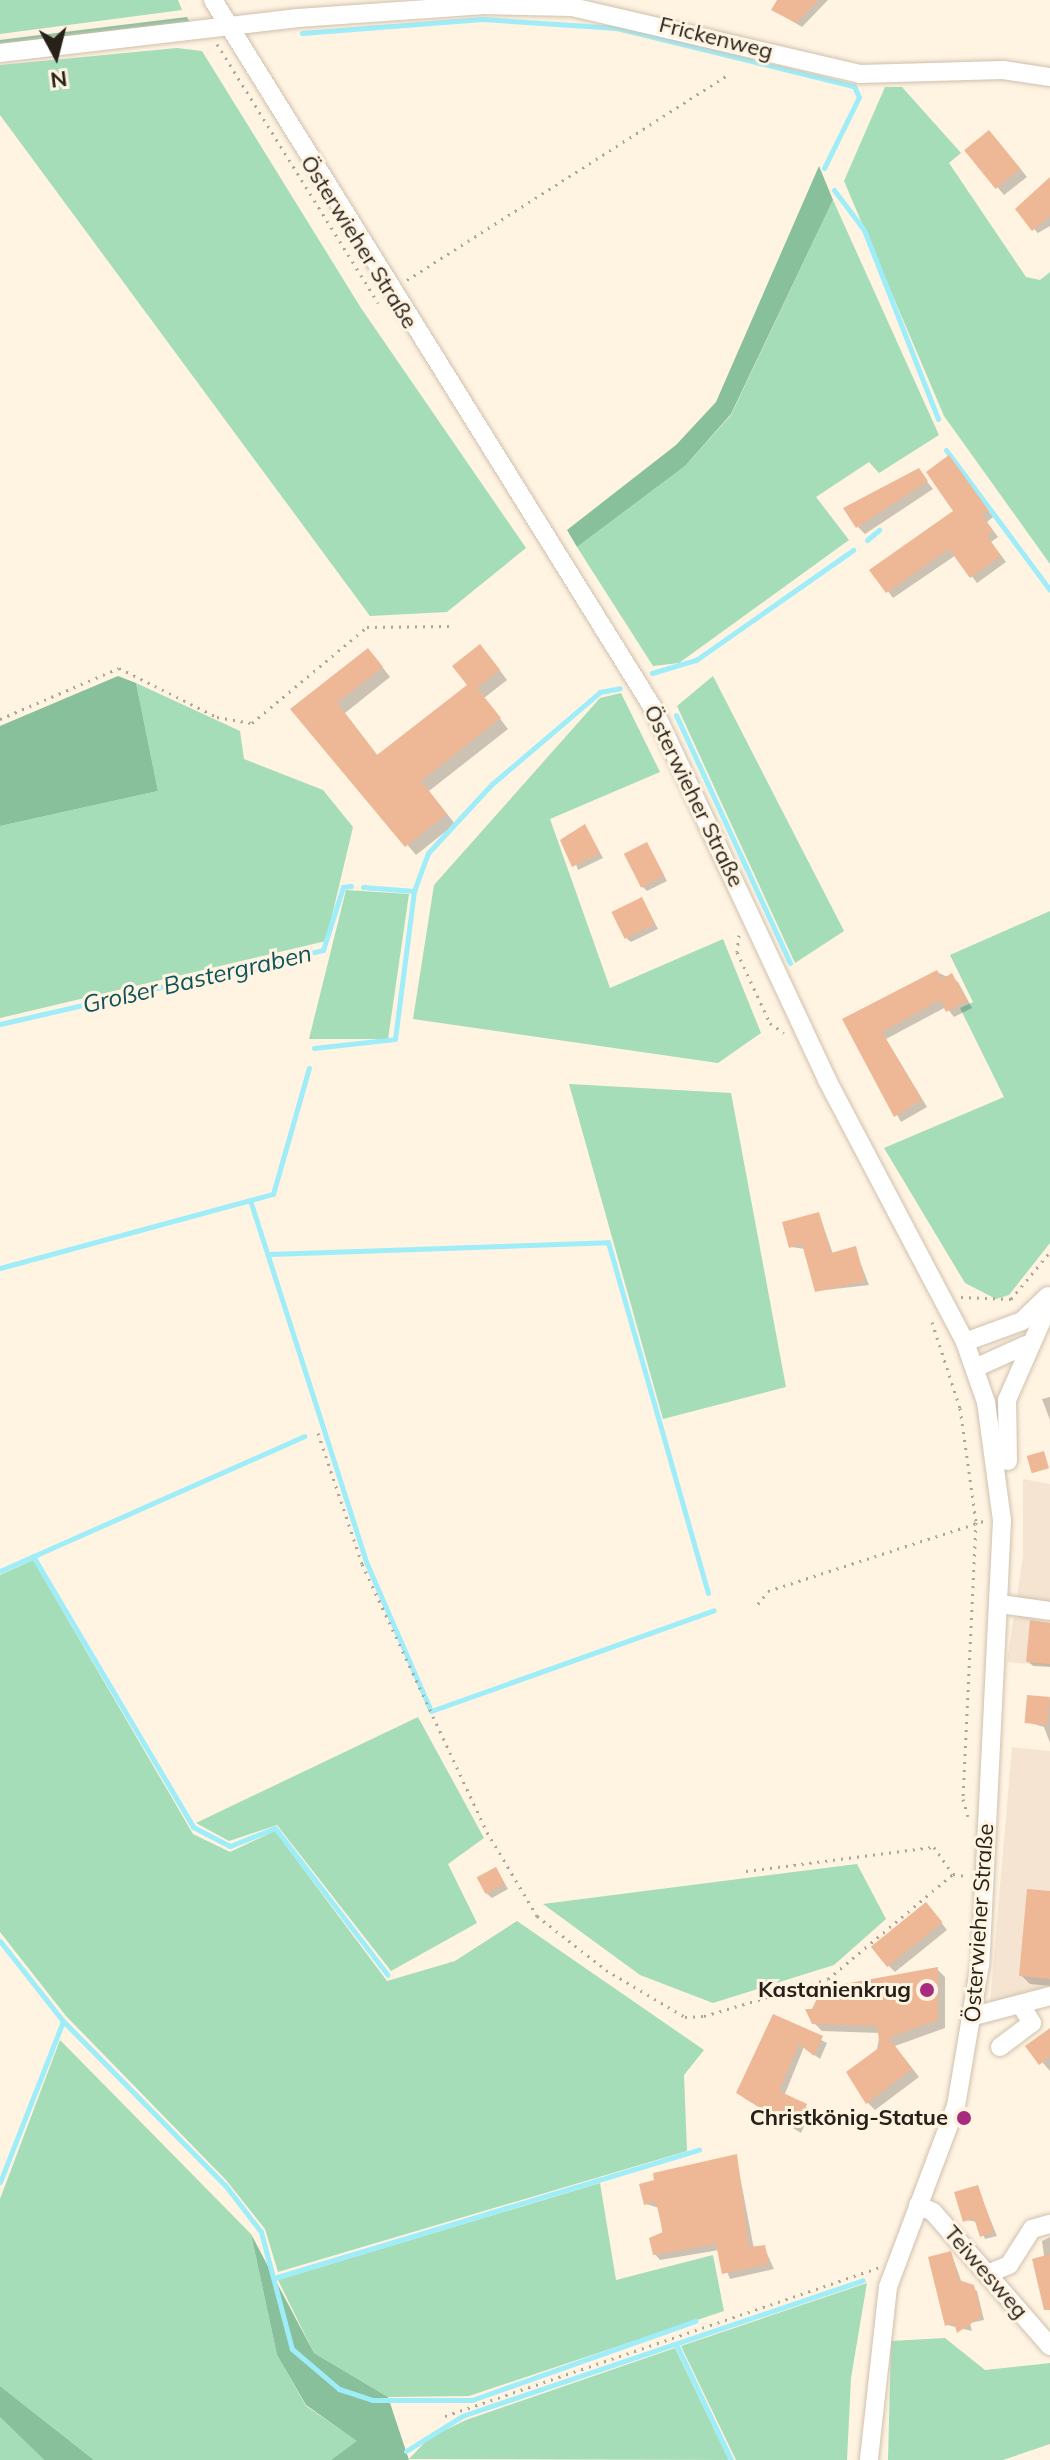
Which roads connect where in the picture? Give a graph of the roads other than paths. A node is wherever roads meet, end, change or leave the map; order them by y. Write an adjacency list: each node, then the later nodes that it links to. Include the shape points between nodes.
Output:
1 (213, 0): 2 (street, Österwieher Straße)
2 (217, 27): 3 (street, Frickenweg); 4 (street, Frickenweg, via 482,5 572,7 860,74 1003,70); 7 (street, Österwieher Straße, via 382,299 653,708 839,1105)
3 (0, 53)
4 (1050, 77)
5 (1050, 1295): 7 (street, via 1022,1321)
6 (1050, 1302): 8 (street, Österwieher Straße)
7 (965, 1342): 9 (street, Österwieher Straße)
8 (1029, 1342): 9 (street); 10 (street, Österwieher Straße, via 1006,1414 1013,1519)
9 (975, 1368): 12 (street, Österwieher Straße, via 997,1457 1002,1520)
10 (1007, 1605): 11 (street); 12 (street, Österwieher Straße)
11 (1050, 1611)
12 (996, 1658): 15 (street, Österwieher Straße, via 976,1877)
13 (1050, 1996): 14 (street)
14 (1022, 2007): 15 (street); 16 (street, via 1032,2023)
15 (974, 2016): 17 (street, Österwieher Straße, via 956,2106)
16 (1000, 2047)
17 (918, 2205): 19 (street, Teiwesweg, via 933,2212); 21 (street, Österwieher Straße, via 893,2272 878,2337)
18 (1050, 2224): 19 (street, via 1032,2229 1009,2265)
19 (987, 2274): 20 (street, Teiwesweg)
20 (1050, 2346)
21 (869, 2460)

